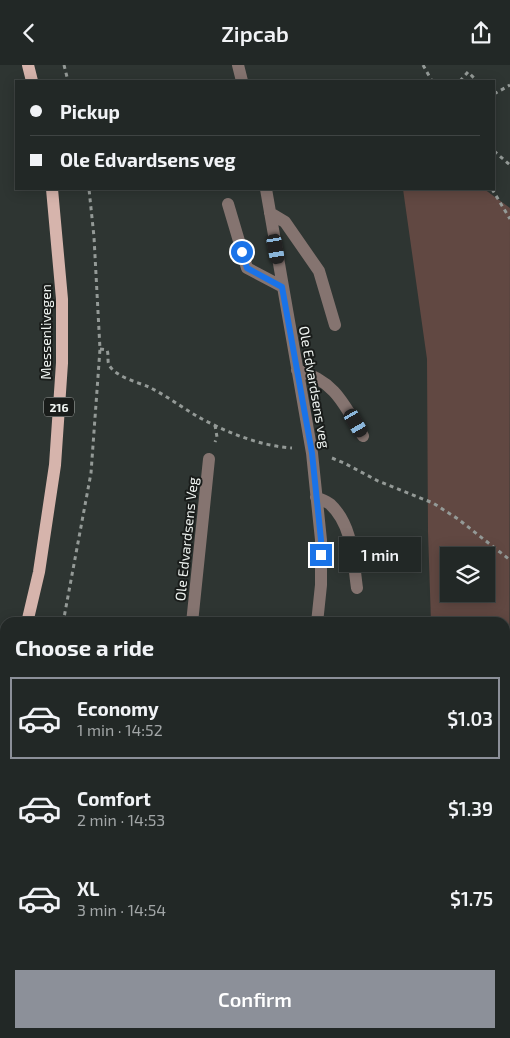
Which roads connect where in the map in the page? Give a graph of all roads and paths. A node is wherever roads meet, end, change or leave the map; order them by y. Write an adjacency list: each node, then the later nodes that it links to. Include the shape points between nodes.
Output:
1 (28, 65): 5 (main road)
2 (64, 65): 6 (path)
3 (424, 65): 8 (path)
4 (237, 66): 7 (street)
5 (32, 80)
6 (68, 80)
7 (242, 80)
8 (432, 80)
9 (461, 80): 10 (path, via 468,72)
10 (476, 80)
11 (510, 85): 12 (path)
12 (495, 93)
13 (495, 152): 14 (path)
14 (510, 165)
15 (52, 190): 32 (main road, Messenlivegen / 216, via 62,299 62,363 55,465 39,572)
16 (89, 190): 24 (path)
17 (266, 190): 20 (street, Ole Edvardsens veg)
18 (493, 190): 21 (path)
19 (228, 204): 22 (street, via 247,268)
20 (270, 213): 22 (street, Ole Edvardsens veg); 23 (street, via 285,222 319,271)
21 (510, 219)
22 (282, 287): 25 (street, Ole Edvardsens veg)
23 (335, 325)
24 (100, 349): 27 (path, via 107,351 110,366 124,376 215,425 273,446); 33 (path, via 86,507)
25 (297, 370): 26 (street, via 322,380 341,398); 27 (street, Ole Edvardsens veg)
26 (363, 436)
27 (312, 453): 29 (street, Ole Edvardsens veg); 30 (path, via 344,463 433,503)
28 (209, 459): 34 (street, Ole Edvardsens Veg)
29 (316, 497): 31 (street, via 329,504 350,536); 35 (street, Ole Edvardsens veg, via 321,540)
30 (510, 560)
31 (357, 588)
32 (28, 617)
33 (64, 617)
34 (193, 617)
35 (318, 617)

